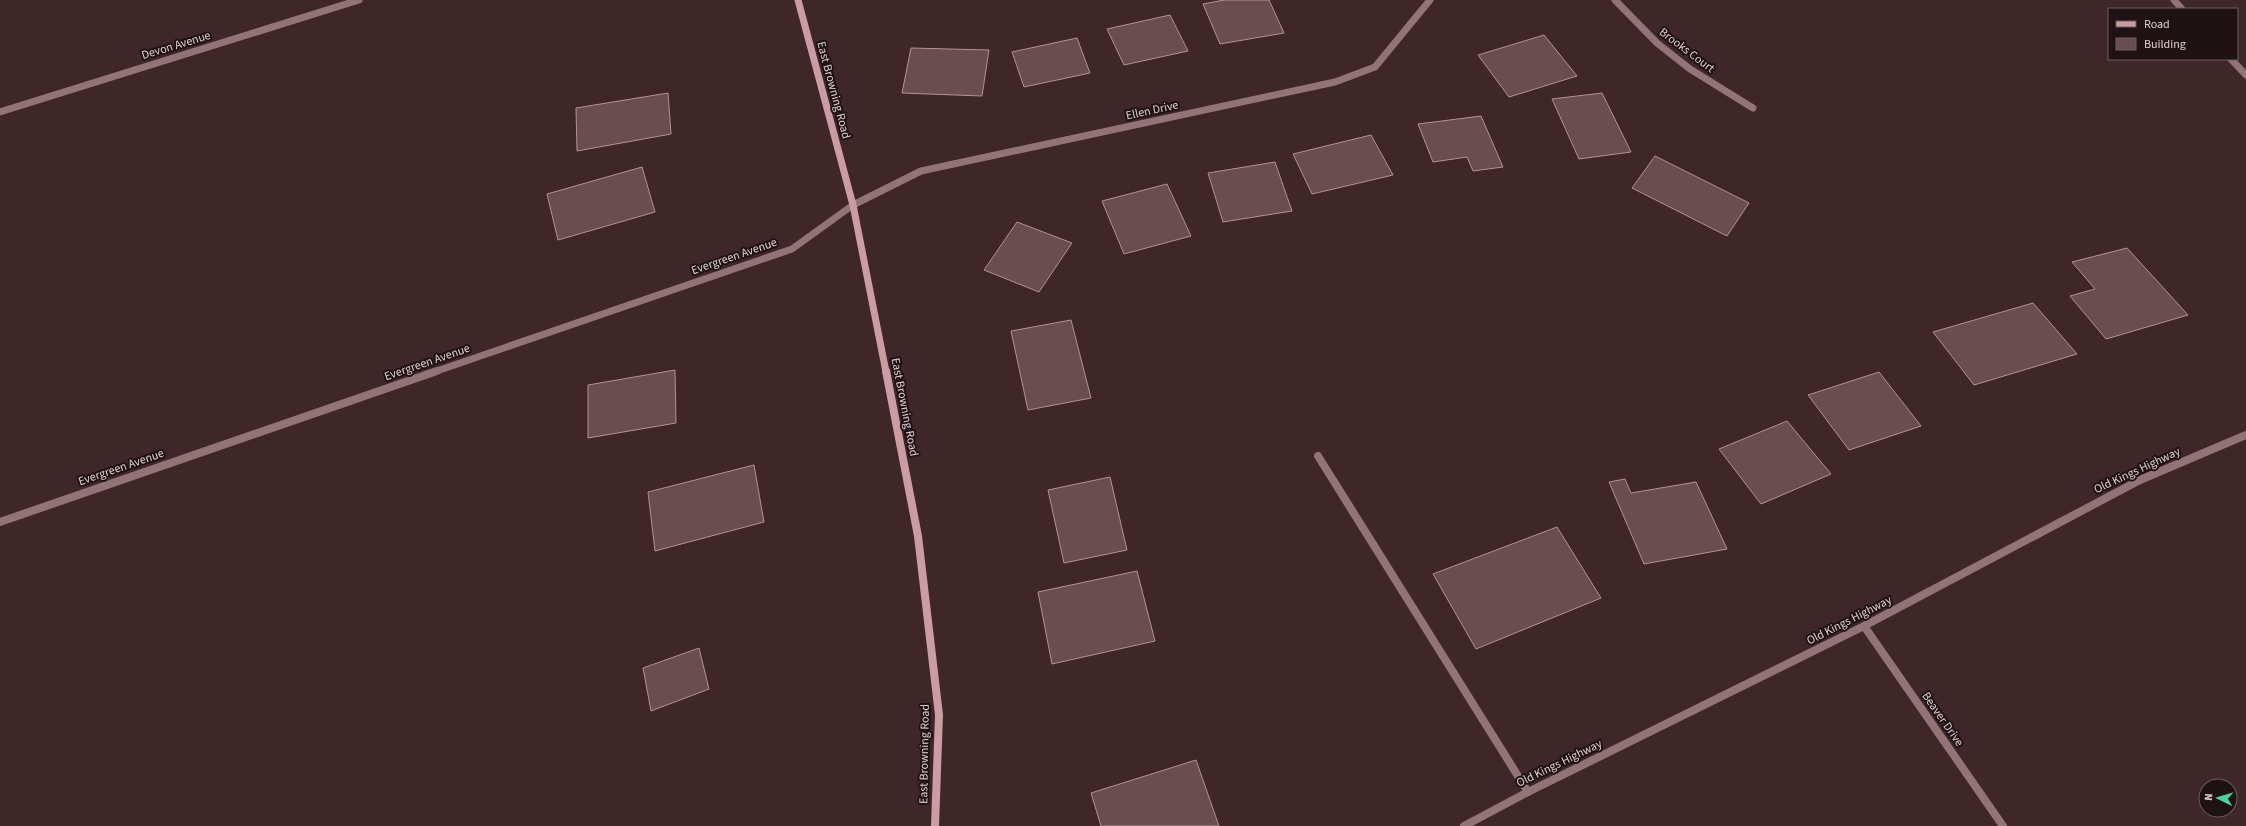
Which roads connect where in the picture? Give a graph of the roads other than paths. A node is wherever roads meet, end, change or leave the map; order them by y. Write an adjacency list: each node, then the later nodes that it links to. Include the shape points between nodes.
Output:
1 (359, 0): 6 (street, Devon Avenue)
2 (798, 0): 12 (main road, East Browning Road)
3 (1430, 0): 12 (street, Ellen Drive, via 1375,67 1335,82 921,170)
4 (1616, 0): 10 (street, Brooks Court, via 1657,43 1690,69)
5 (2174, 0): 7 (street)
6 (339, 3): 11 (street, Devon Avenue)
7 (2181, 8)
8 (2232, 60): 9 (street)
9 (2246, 75)
10 (1752, 108)
11 (0, 112)
12 (853, 206): 15 (street, Evergreen Avenue, via 792,249); 18 (main road, East Browning Road, via 918,536 939,715)
13 (2246, 435): 16 (street, Old Kings Highway, via 2140,480)
14 (1318, 456): 17 (street)
15 (0, 522)
16 (1864, 626): 17 (street, Old Kings Highway); 20 (street, Beaver Drive)
17 (1528, 792): 19 (street, Old Kings Highway)
18 (935, 826)
19 (1464, 826)
20 (2003, 826)

